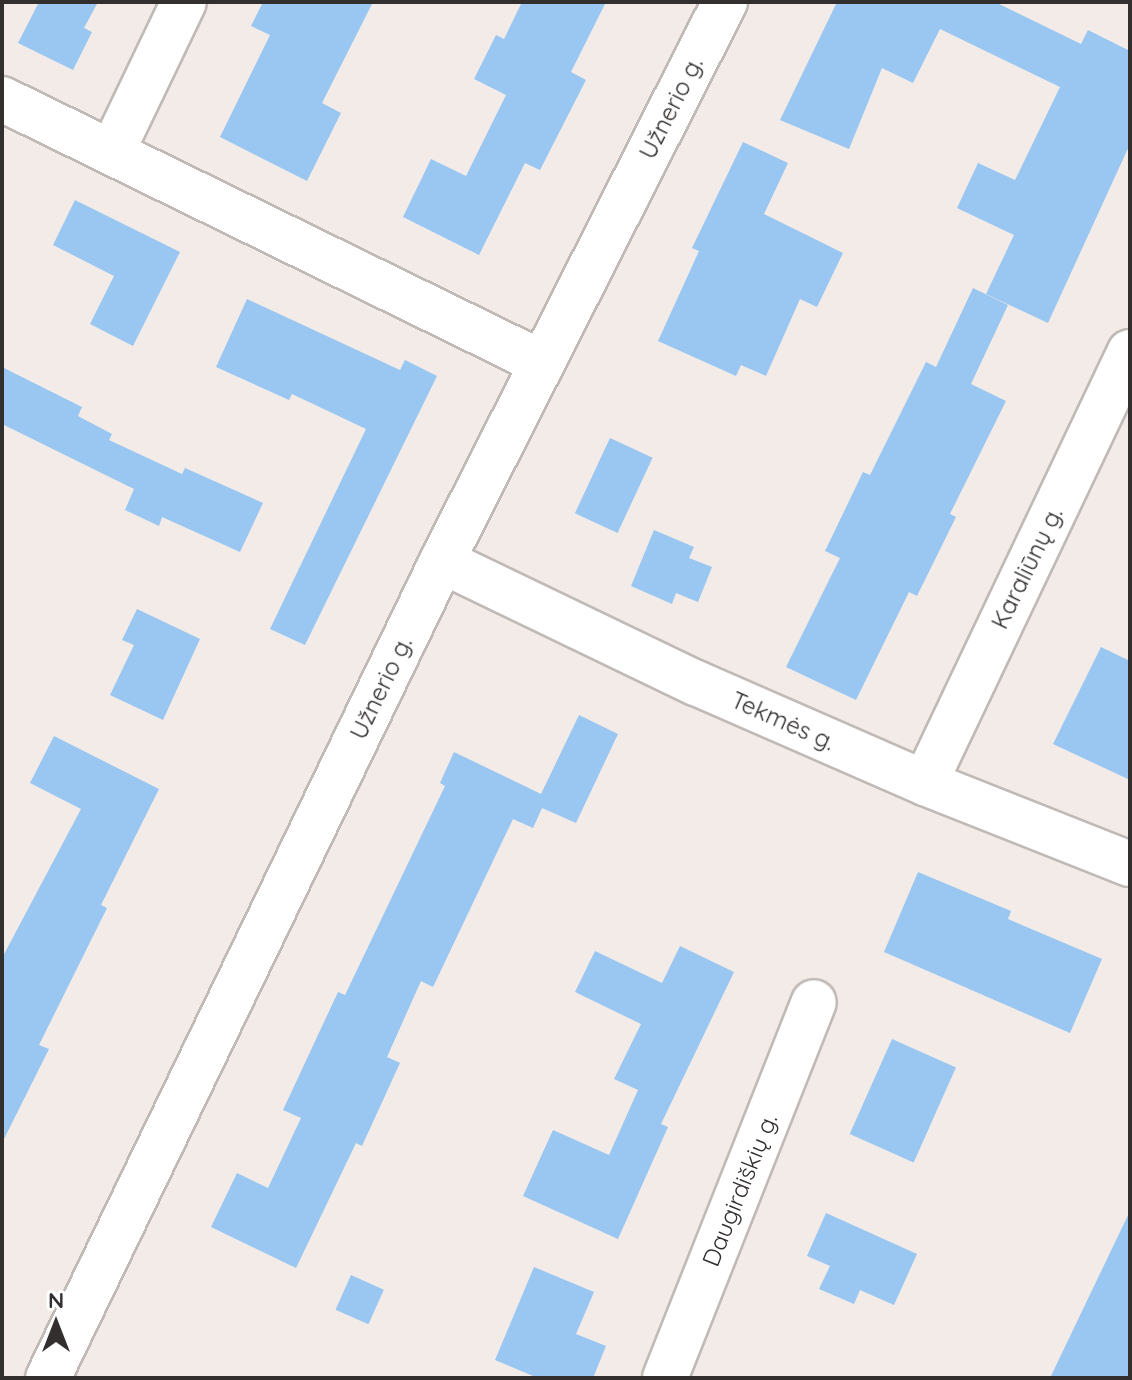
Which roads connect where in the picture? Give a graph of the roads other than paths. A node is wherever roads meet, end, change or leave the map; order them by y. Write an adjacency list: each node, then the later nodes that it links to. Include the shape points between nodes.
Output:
1 (184, 2): 4 (street)
2 (725, 2): 6 (street, Užnerio g.)
3 (2, 99): 4 (street)
4 (112, 152): 6 (street)
5 (1130, 352): 8 (street, Karaliūnų g.)
6 (542, 363): 7 (street, Užnerio g.)
7 (442, 561): 8 (street, Tekmės g., via 696,683); 11 (street, Užnerio g.)
8 (925, 783): 9 (street, Tekmės g.)
9 (1130, 864)
10 (814, 1002): 12 (street, Daugirdiškių g.)
11 (48, 1378)
12 (665, 1378)

